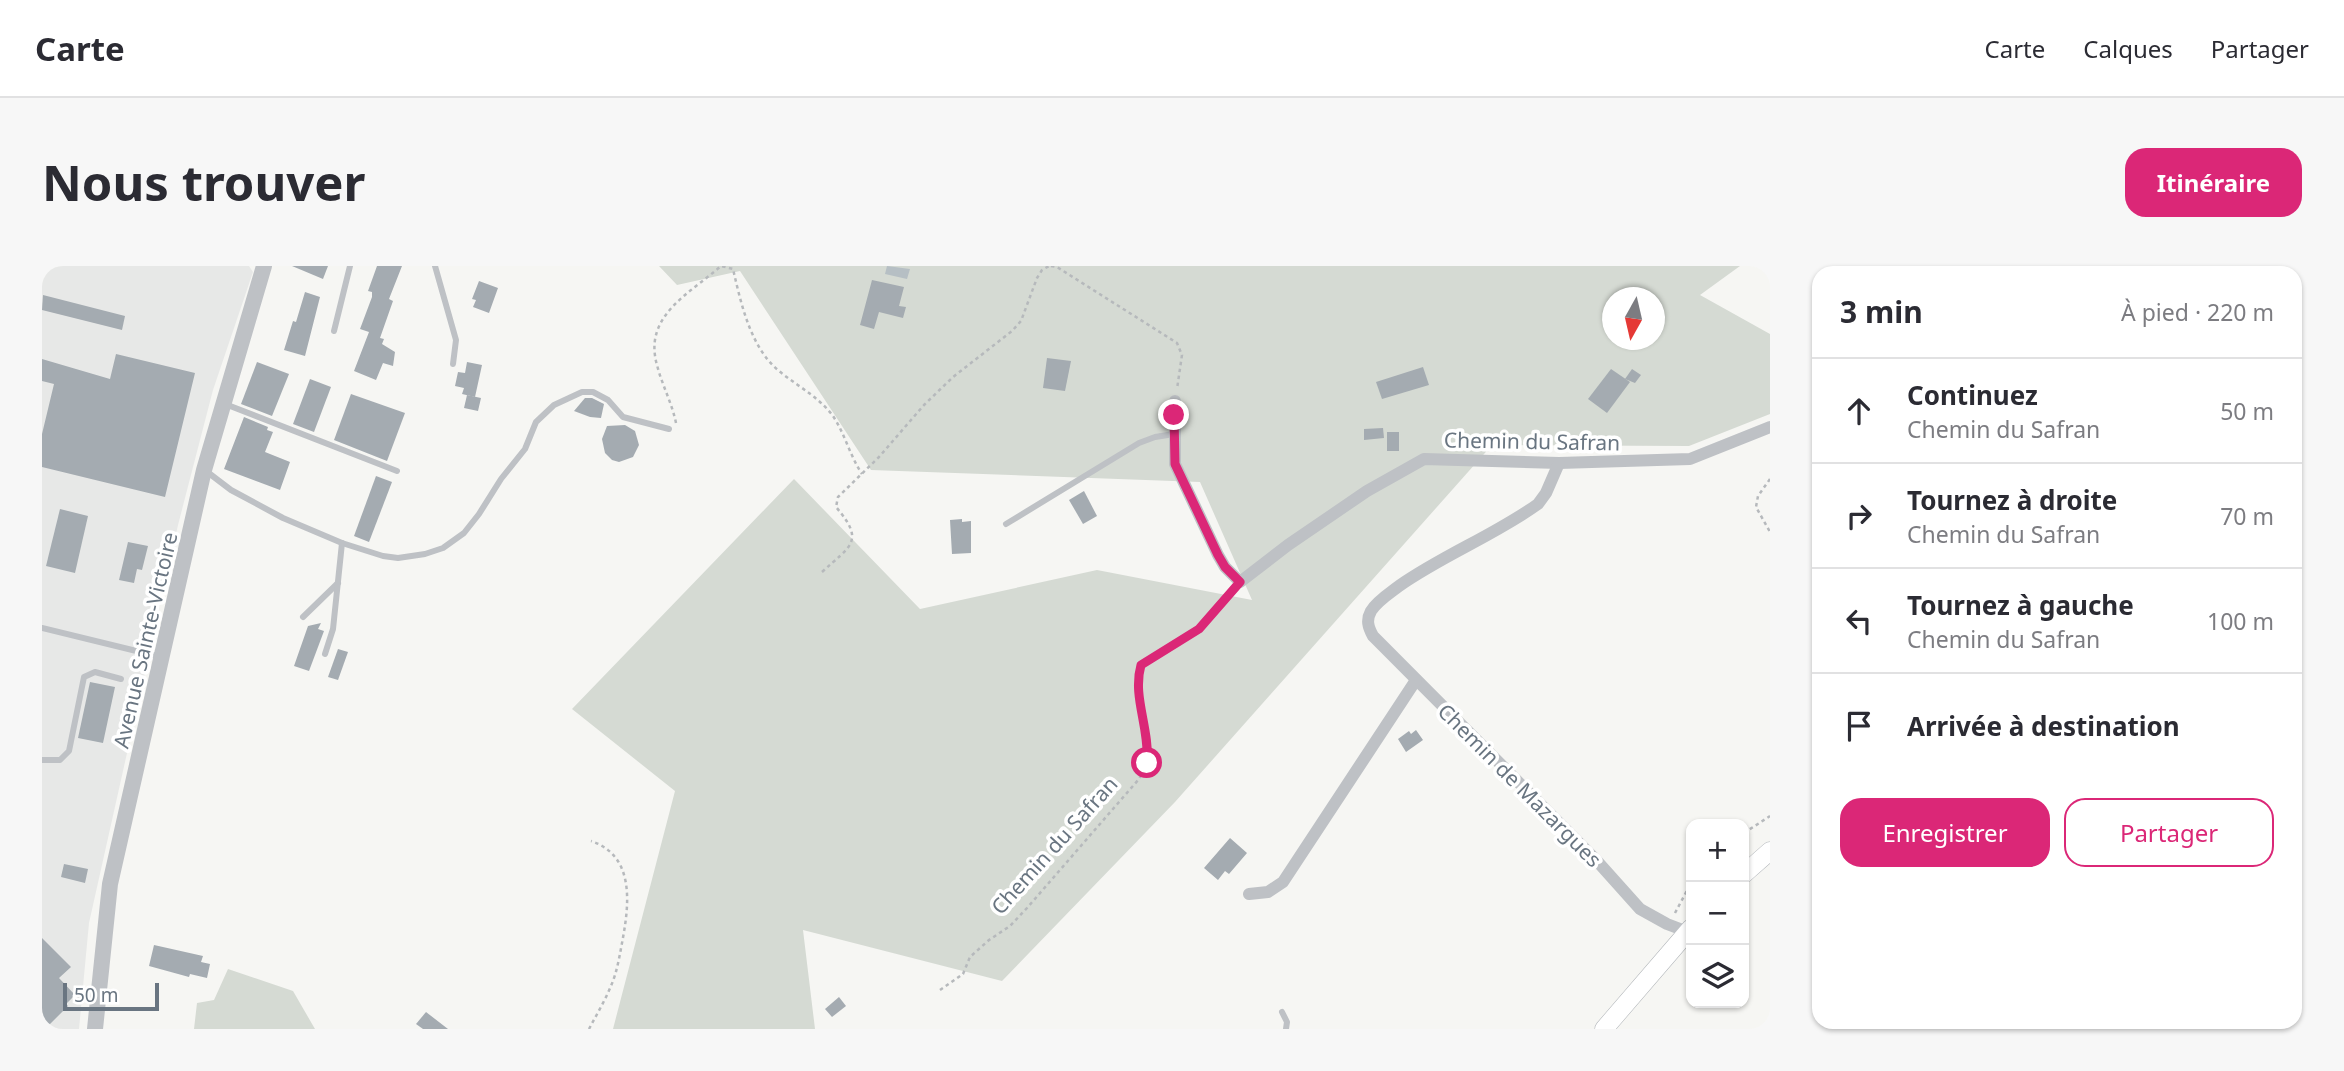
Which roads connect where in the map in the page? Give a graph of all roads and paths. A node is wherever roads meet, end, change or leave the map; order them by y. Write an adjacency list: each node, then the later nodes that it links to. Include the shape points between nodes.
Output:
1 (264, 266): 8 (street, Avenue Sainte-Victoire)
2 (350, 266): 5 (lane)
3 (435, 266): 6 (lane, via 456,341)
4 (1050, 266): 7 (path, via 1177,343 1182,355); 15 (path, via 1037,278 1021,321 1012,331 953,377)
5 (334, 331)
6 (453, 364)
7 (1175, 401): 11 (street)
8 (223, 403): 13 (street, Avenue Sainte-Victoire); 14 (lane)
9 (1770, 427): 12 (street, Chemin du Safran, via 1690,460)
10 (669, 429): 15 (path, via 676,430 676,425 653,349 655,335 663,316 721,266 733,268 741,305 763,356 832,415); 19 (lane, via 624,417 608,400 582,392 554,405 536,422 525,449 479,514 464,533 443,548 398,558)
11 (1174, 434): 17 (lane, via 1139,443); 21 (street, via 1175,464 1218,555)
12 (1559, 463): 21 (street, Chemin du Safran, via 1424,459 1367,491); 28 (street, Chemin de Mazargues, via 1538,504 1423,569 1372,609 1368,628)
13 (204, 470): 19 (lane, via 283,518); 26 (street, Avenue Sainte-Victoire)
14 (397, 471)
15 (862, 474): 20 (path, via 836,501 853,534 849,547)
16 (1770, 479): 18 (path, via 1756,507)
17 (1006, 524)
18 (1770, 532)
19 (342, 543): 22 (lane)
20 (822, 572)
21 (1240, 582): 40 (path, Chemin du Safran, via 1199,629 1141,665 1137,680 1149,743 1139,779 1027,908)
22 (338, 583): 23 (lane); 25 (lane)
23 (303, 617)
24 (42, 628): 26 (lane)
25 (325, 654)
26 (163, 657): 42 (street, Avenue Sainte-Victoire, via 110,884)
27 (121, 678): 29 (lane, via 96,672 85,677 69,751 60,760)
28 (1416, 680): 36 (street, via 1283,882 1268,892); 37 (street, Chemin de Mazargues, via 1640,909)
29 (42, 760)
30 (1770, 816): 31 (path)
31 (1749, 830)
32 (591, 841): 43 (path, via 619,861 628,889 615,974)
33 (1770, 851): 34 (main road)
34 (1749, 870)
35 (1686, 892): 37 (path)
36 (1249, 894)
37 (1667, 924): 38 (street, Chemin de Mazargues)
38 (1686, 929)
39 (1686, 933): 45 (main road, Chemin de Mazargues)
40 (940, 990)
41 (1282, 1012): 44 (lane)
42 (95, 1029)
43 (589, 1029)
44 (1286, 1029)
45 (1604, 1029)

